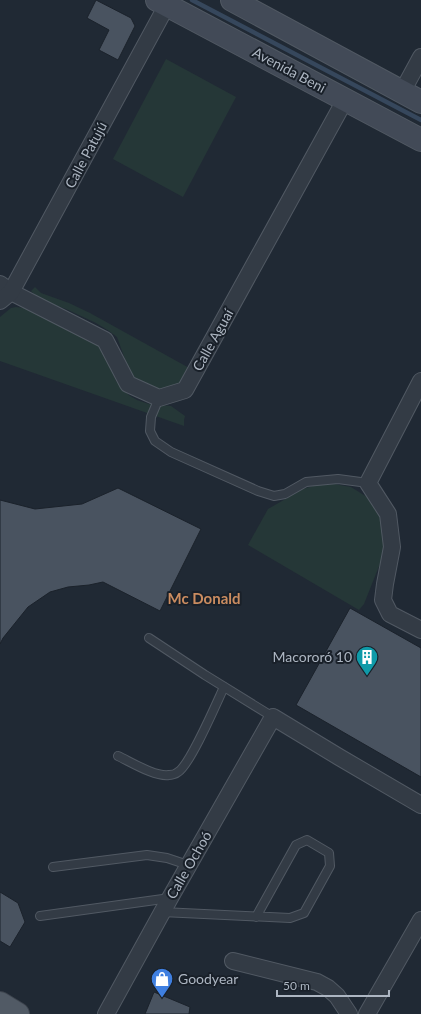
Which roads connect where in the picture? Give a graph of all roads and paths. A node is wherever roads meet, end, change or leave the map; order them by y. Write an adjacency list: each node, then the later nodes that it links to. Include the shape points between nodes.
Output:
1 (232, 0): 3 (street)
2 (162, 3): 6 (street, Avenida Beni); 9 (street, Calle Patujú)
3 (256, 6): 5 (street)
4 (421, 56): 5 (street)
5 (402, 92): 7 (street)
6 (346, 100): 8 (street, Avenida Beni); 11 (street, Calle Aguaí, via 185,390)
7 (421, 102)
8 (421, 140)
9 (4, 292): 11 (street, via 105,340 128,384)
10 (421, 381): 12 (street)
11 (159, 398): 12 (lane, via 151,418 150,431 155,441 171,452 258,491 274,496 285,494 306,482 338,479)
12 (368, 483): 13 (street, via 388,514 392,547 384,600 390,614)
13 (421, 630)
14 (149, 638): 15 (lane)
15 (224, 686): 16 (lane); 17 (lane, via 190,757 178,772 160,775)
16 (273, 717): 18 (street); 19 (street, Calle Ochoó)
17 (118, 756)
18 (421, 805)
19 (188, 865): 20 (lane, via 147,855); 21 (street, Calle Ochoó)
20 (54, 867)
21 (166, 905): 22 (lane); 23 (lane); 28 (street, Calle Ochoó)
22 (40, 916)
23 (256, 917): 23 (lane, via 290,918 304,913 330,866 329,853 307,840 296,845)
24 (421, 920): 30 (street)
25 (233, 960): 29 (street, via 317,982 337,996)
26 (0, 1003): 27 (main road)
27 (18, 1014)
28 (106, 1014)
29 (349, 1014)
30 (367, 1014)

